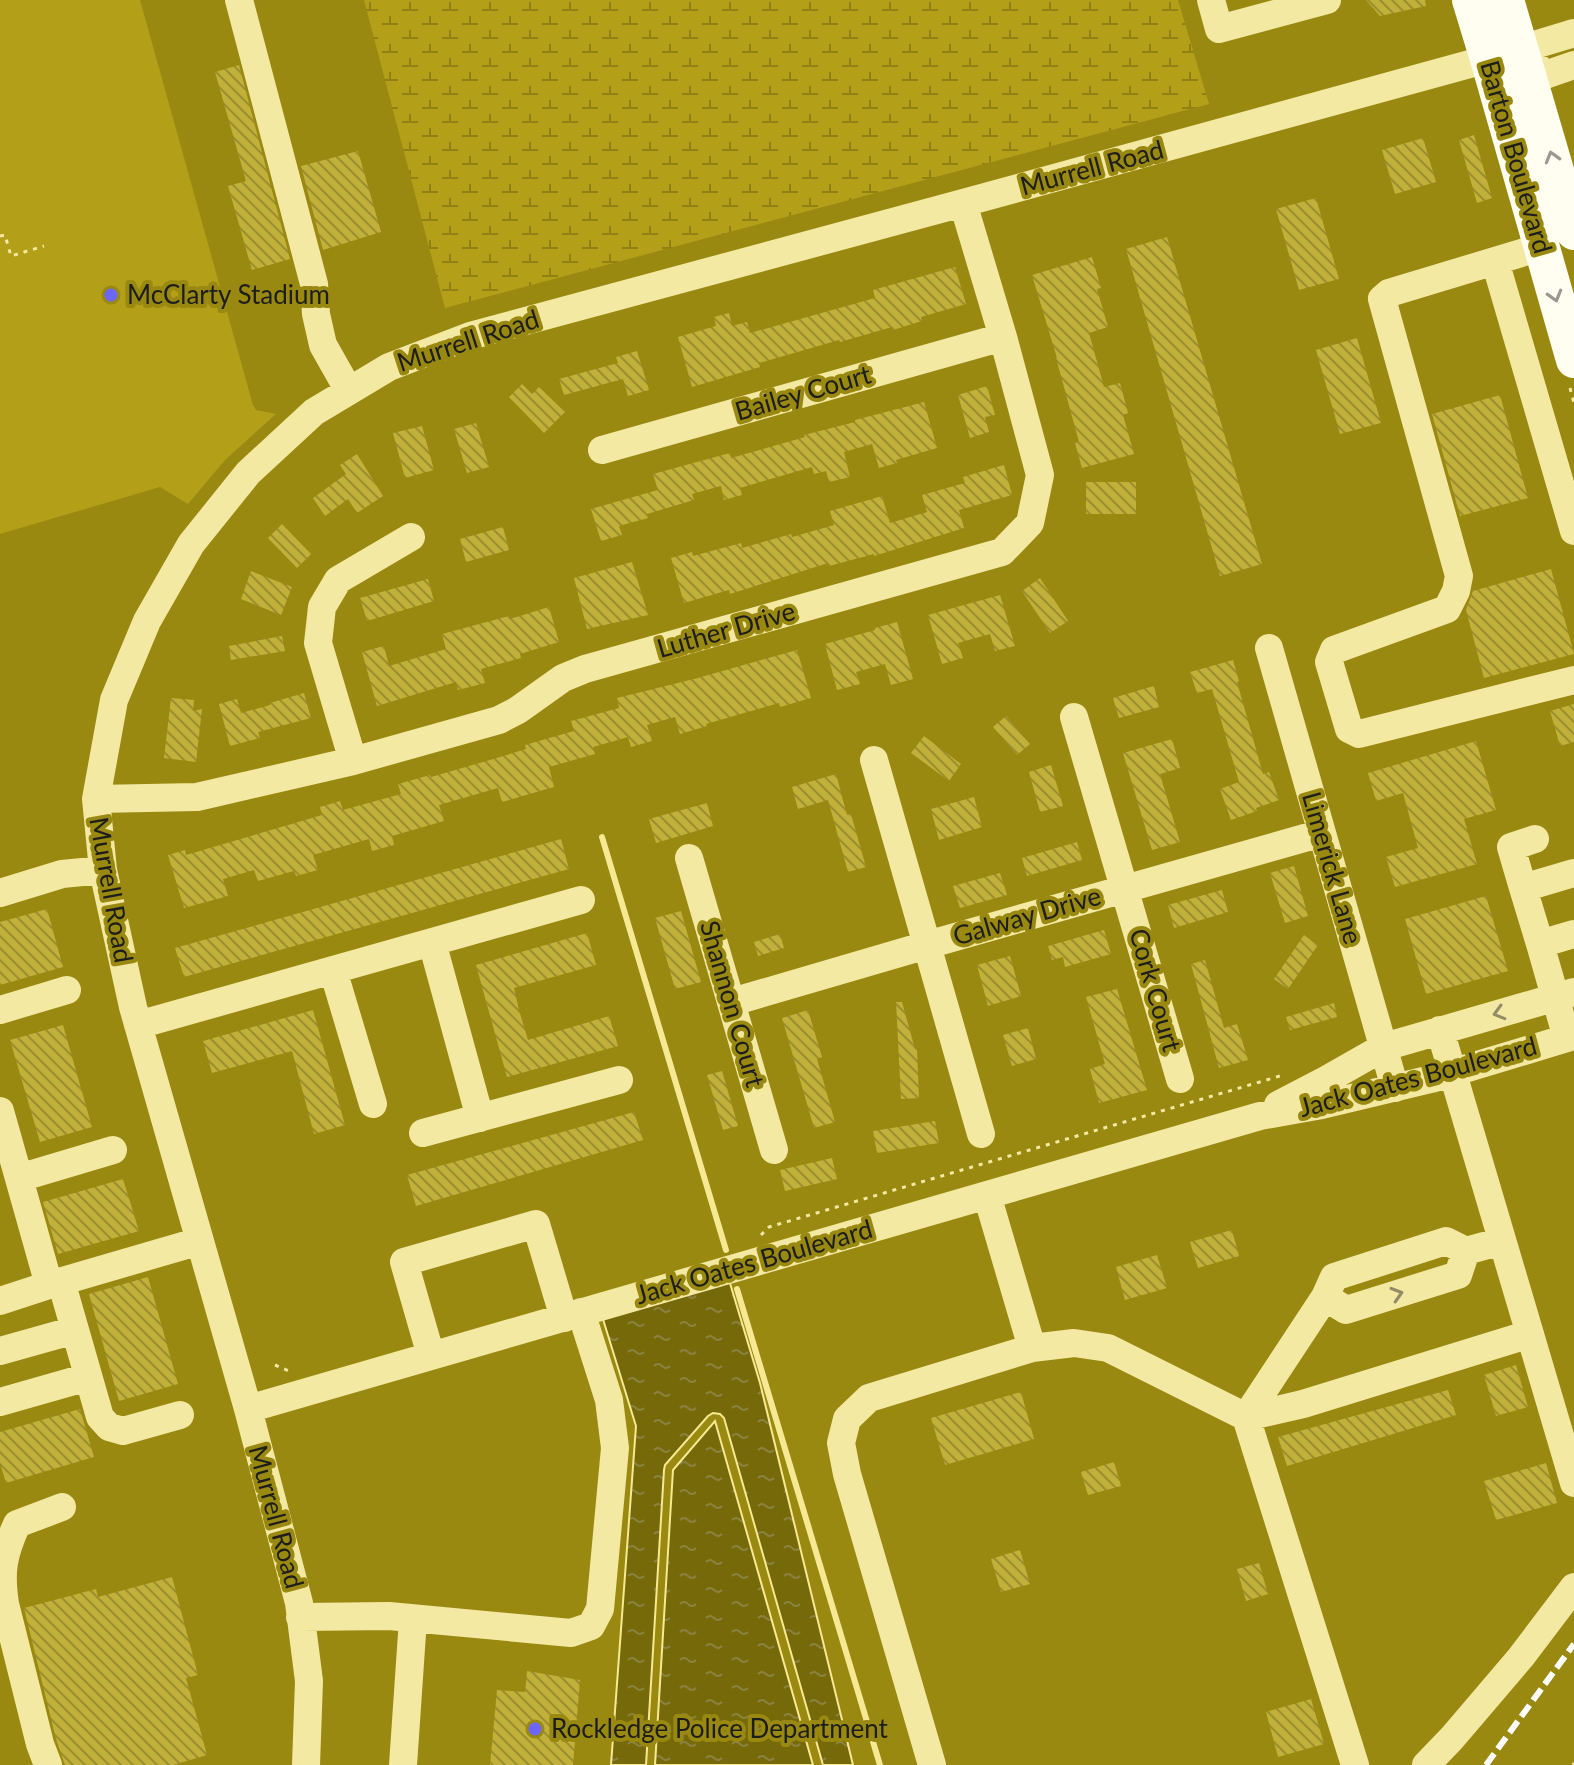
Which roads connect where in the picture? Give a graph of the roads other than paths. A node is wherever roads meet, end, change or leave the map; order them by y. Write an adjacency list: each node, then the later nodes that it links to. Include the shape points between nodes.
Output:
1 (239, 0): 15 (street, via 314,284 323,345)
2 (1211, 0): 3 (street, via 1219,29)
3 (1327, 0)
4 (1470, 0): 7 (main road, Barton Boulevard)
5 (1506, 0): 7 (main road, Barton Boulevard)
6 (1574, 33): 7 (street, Murrell Road)
7 (1504, 54): 8 (street, via 1545,75); 9 (street, Murrell Road); 10 (main road, Barton Boulevard, one-way to 7); 11 (main road, Barton Boulevard)
8 (1574, 65)
9 (963, 203): 13 (street, Luther Drive); 15 (street, Murrell Road, via 470,336 389,367)
10 (1574, 232)
11 (1541, 247): 12 (street); 14 (main road, Barton Boulevard, one-way to 14)
12 (1495, 261): 17 (street); 21 (street, via 1382,299 1459,576 1456,591 1447,609 1334,650 1329,662 1349,729 1359,734)
13 (1003, 337): 16 (street, Bailey Court); 24 (street, Luther Drive, via 1040,475 1030,523 1002,552 585,669 499,720)
14 (1574, 360)
15 (349, 391): 25 (street, Murrell Road, via 314,412 248,473 191,544 147,621 114,700)
16 (602, 450)
17 (1570, 499): 18 (street)
18 (1574, 531)
19 (411, 537): 24 (street, via 338,580 322,607 318,643)
20 (1269, 648): 26 (street, Limerick Lane)
21 (1574, 680)
22 (1074, 717): 31 (street, Cork Court)
23 (874, 760): 38 (street)
24 (353, 761): 25 (street, Luther Drive, via 197,797)
25 (96, 799): 29 (street, Murrell Road)
26 (1322, 833): 31 (street, Galway Drive); 47 (street, Limerick Lane)
27 (1535, 839): 32 (street, via 1511,847)
28 (689, 858): 42 (street, Shannon Court)
29 (103, 870): 33 (street, via 62,874); 44 (street, Murrell Road)
30 (1574, 873): 32 (street)
31 (1125, 888): 38 (street, Galway Drive); 49 (street, Cork Court)
32 (1523, 888): 37 (street)
33 (0, 893)
34 (581, 900): 36 (street)
35 (1574, 934): 37 (street)
36 (432, 942): 39 (street); 55 (street)
37 (1540, 944): 41 (street)
38 (927, 945): 42 (street, Galway Drive); 57 (street)
39 (333, 970): 44 (street); 52 (street)
40 (67, 990): 43 (street)
41 (1565, 994): 45 (street, Jack Oates Boulevard, one-way to 45); 46 (street)
42 (732, 1002): 59 (street, Shannon Court)
43 (0, 1010)
44 (138, 1025): 62 (street, Murrell Road)
45 (1440, 1030): 47 (street, Jack Oates Boulevard); 48 (street)
46 (1570, 1037): 48 (street, Jack Oates Boulevard)
47 (1384, 1047): 51 (street, Limerick Lane); 54 (street, Jack Oates Boulevard)
48 (1452, 1073): 51 (street, Jack Oates Boulevard); 63 (street)
49 (1180, 1079)
50 (619, 1080): 55 (street)
51 (1395, 1088): 54 (street, Jack Oates Boulevard)
52 (373, 1104)
53 (0, 1111): 60 (street)
54 (1260, 1116): 61 (street, Jack Oates Boulevard)
55 (480, 1118): 56 (street)
56 (423, 1133)
57 (981, 1134)
58 (113, 1150): 60 (street)
59 (774, 1150)
60 (19, 1178): 64 (street)
61 (987, 1195): 66 (street, Jack Oates Boulevard); 69 (street)
62 (200, 1241): 64 (street); 74 (street, Murrell Road)
63 (1502, 1241): 68 (street); 76 (street, via 1466,1251 1458,1275 1346,1310 1325,1297)
64 (55, 1283): 65 (street); 67 (street)
65 (0, 1301)
66 (572, 1315): 71 (street, Jack Oates Boulevard); 71 (street, via 536,1224 404,1262); 81 (street, via 609,1400 615,1448 600,1609 591,1626 571,1633)
67 (75, 1330): 70 (street); 72 (street)
68 (1530, 1334): 76 (street); 77 (street)
69 (1032, 1348): 76 (street, via 1074,1343 1108,1348); 85 (street, via 869,1398 847,1419 841,1443)
70 (0, 1351)
71 (431, 1356): 74 (street, Jack Oates Boulevard)
72 (88, 1377): 73 (street); 75 (street, via 100,1417 109,1427 123,1431)
73 (0, 1402)
74 (248, 1409): 80 (street, Murrell Road)
75 (180, 1415)
76 (1246, 1417): 86 (street)
77 (1574, 1483)
78 (62, 1507): 82 (street, via 17,1524 6,1548 2,1583)
79 (1574, 1587): 87 (street)
80 (300, 1617): 81 (street); 83 (street, Murrell Road, via 309,1681)
81 (413, 1619): 84 (street)
82 (48, 1765)
83 (306, 1765)
84 (403, 1765)
85 (932, 1765)
86 (1355, 1765)
87 (1426, 1765)

